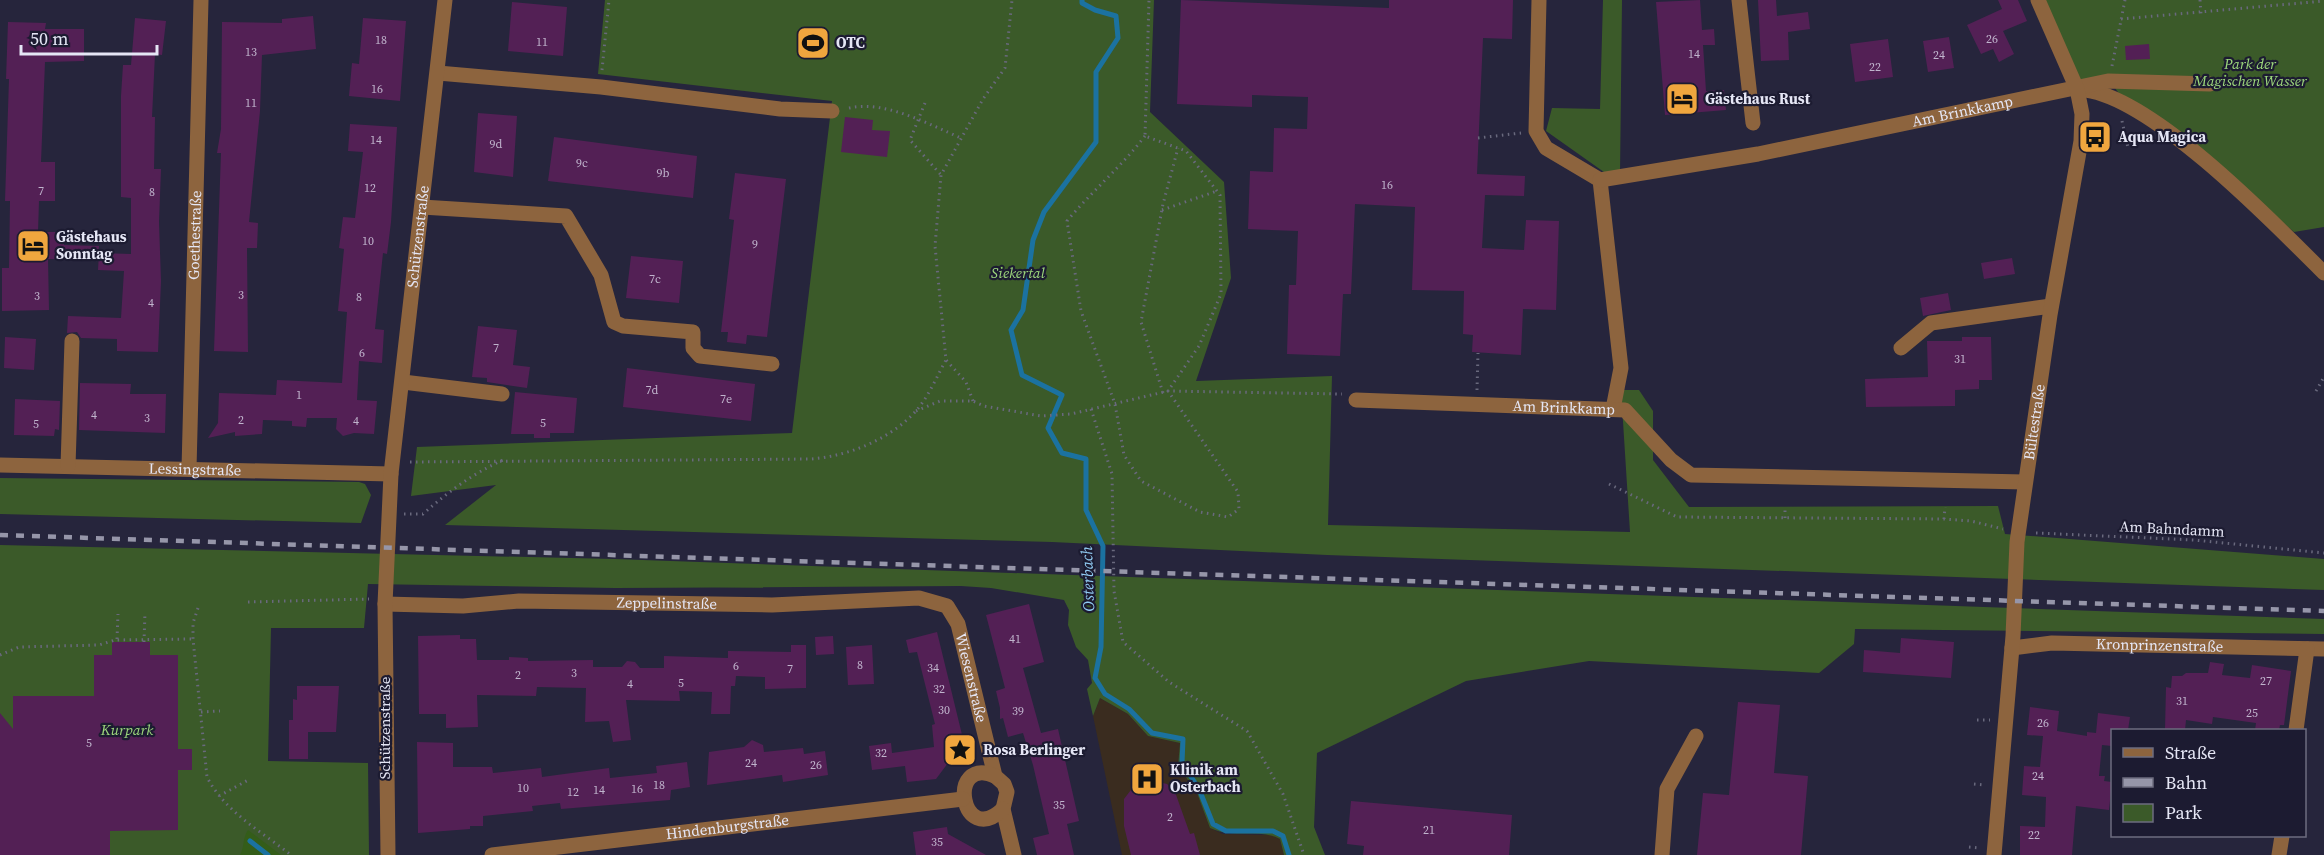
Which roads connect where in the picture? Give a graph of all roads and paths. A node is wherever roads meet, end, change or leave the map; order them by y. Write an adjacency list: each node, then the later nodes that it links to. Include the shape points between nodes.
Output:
1 (201, 0): 56 (street, Goethestraße)
2 (445, 0): 14 (street, Schützenstraße)
3 (609, 0): 17 (path)
4 (1012, 0): 25 (path, via 1005,68)
5 (1149, 0): 24 (path)
6 (1539, 0): 23 (street)
7 (1739, 0): 22 (street)
8 (2038, 0): 18 (street, Bültestraße)
9 (2125, 0): 13 (path)
10 (2200, 0): 12 (path)
11 (2324, 0): 12 (path)
12 (2201, 14): 13 (path)
13 (2121, 19): 15 (path)
14 (438, 73): 17 (street); 31 (street, Schützenstraße)
15 (2109, 81): 16 (street, Am Brinkkamp); 18 (street, Am Brinkkamp)
16 (2210, 84)
17 (601, 87): 20 (street, via 780,109)
18 (2077, 89): 29 (street, Am Brinkkamp, via 1758,154); 33 (street, via 2116,98 2182,143 2261,210); 34 (street, Bültestraße, via 2082,114 2081,141)
19 (925, 104): 21 (path)
20 (832, 111): 21 (path, via 860,105)
21 (917, 120): 25 (path); 28 (path, via 910,140)
22 (1753, 123)
23 (1536, 131): 26 (path); 29 (street, via 1546,148)
24 (1145, 136): 27 (path); 30 (path, via 1067,221 1082,311 1115,404 1124,455 1141,480 1200,512 1228,517 1239,509 1239,492 1168,392 1199,346 1221,294 1220,195)
25 (961, 138): 28 (path)
26 (1478, 138)
27 (1178, 148): 30 (path, via 1185,151); 32 (path)
28 (941, 176): 38 (path, via 935,246)
29 (1600, 180): 49 (street, Am Brinkkamp, via 1621,368)
30 (1216, 191): 32 (path)
31 (422, 207): 39 (street, via 566,216 600,275 614,322 693,332 693,348 700,356); 41 (street, Schützenstraße)
32 (1162, 210): 43 (path, via 1141,322)
33 (2324, 273)
34 (2052, 306): 36 (street, via 1931,322); 58 (street, Bültestraße)
35 (72, 341): 55 (street)
36 (1902, 348)
37 (1478, 353): 45 (path)
38 (946, 360): 47 (path, via 966,382); 50 (path)
39 (772, 364)
40 (2324, 377): 42 (path)
41 (403, 382): 44 (street); 57 (street, Schützenstraße)
42 (2316, 391)
43 (1163, 393)
44 (502, 394)
45 (1477, 395)
46 (1356, 400): 49 (street, Am Brinkkamp)
47 (973, 401): 50 (path, via 940,401); 51 (path, via 1041,416)
48 (1091, 409): 94 (path, via 1112,474 1114,591 1123,642 1168,682 1247,731 1282,794)
49 (1613, 409): 58 (street, via 1625,410 1671,460 1692,475)
50 (916, 411): 52 (path, via 896,429 839,457)
51 (1071, 414)
52 (505, 459): 53 (path); 62 (path, via 453,488 423,514)
53 (410, 462)
54 (0, 465): 55 (street, Lessingstraße)
55 (68, 466): 56 (street, Lessingstraße)
56 (189, 469): 57 (street, Lessingstraße)
57 (391, 474): 67 (street, Schützenstraße, via 386,588)
58 (2025, 482): 65 (street, Bültestraße)
59 (1609, 484): 63 (path, Am Bahndamm, via 1677,517)
60 (1785, 507): 63 (path)
61 (1945, 507): 64 (path)
62 (404, 514)
63 (1785, 518): 64 (path, Am Bahndamm)
64 (1944, 519): 65 (path, Am Bahndamm, via 1971,521)
65 (2017, 538): 66 (path, Am Bahndamm, via 2194,540); 76 (street, Bültestraße)
66 (2324, 553)
67 (378, 601): 68 (path); 69 (street, Zeppelinstraße, via 463,606 519,601 772,605 919,597); 91 (street, Schützenstraße)
68 (248, 602)
69 (947, 606): 84 (street, Wiesenstraße, via 958,624)
70 (198, 608): 74 (path)
71 (145, 612): 75 (path)
72 (118, 614): 73 (path)
73 (117, 639): 75 (path); 79 (path, via 99,645 20,647)
74 (193, 639): 75 (path); 81 (path)
75 (144, 640)
76 (2013, 642): 78 (street, Kronprinzenstraße); 96 (street, Bültestraße)
77 (2324, 648): 78 (street, Kronprinzenstraße)
78 (2307, 649): 82 (street)
79 (0, 655)
80 (220, 711): 81 (path)
81 (200, 712): 86 (path, via 207,777)
82 (2296, 729)
83 (1696, 736): 95 (street, via 1667,789)
84 (995, 776): 87 (street, via 973,777 963,789); 88 (street, Wiesenstraße, via 1007,792)
85 (250, 779): 86 (path)
86 (219, 796): 90 (path)
87 (963, 799): 88 (street, via 972,814 980,818 989,818); 92 (street, Hindenburgstraße)
88 (1003, 809): 93 (street, Wiesenstraße)
89 (2282, 837): 97 (street)
90 (291, 855)
91 (388, 855)
92 (492, 855)
93 (1014, 855)
94 (1304, 855)
95 (1662, 855)
96 (1994, 855)
97 (2279, 855)

